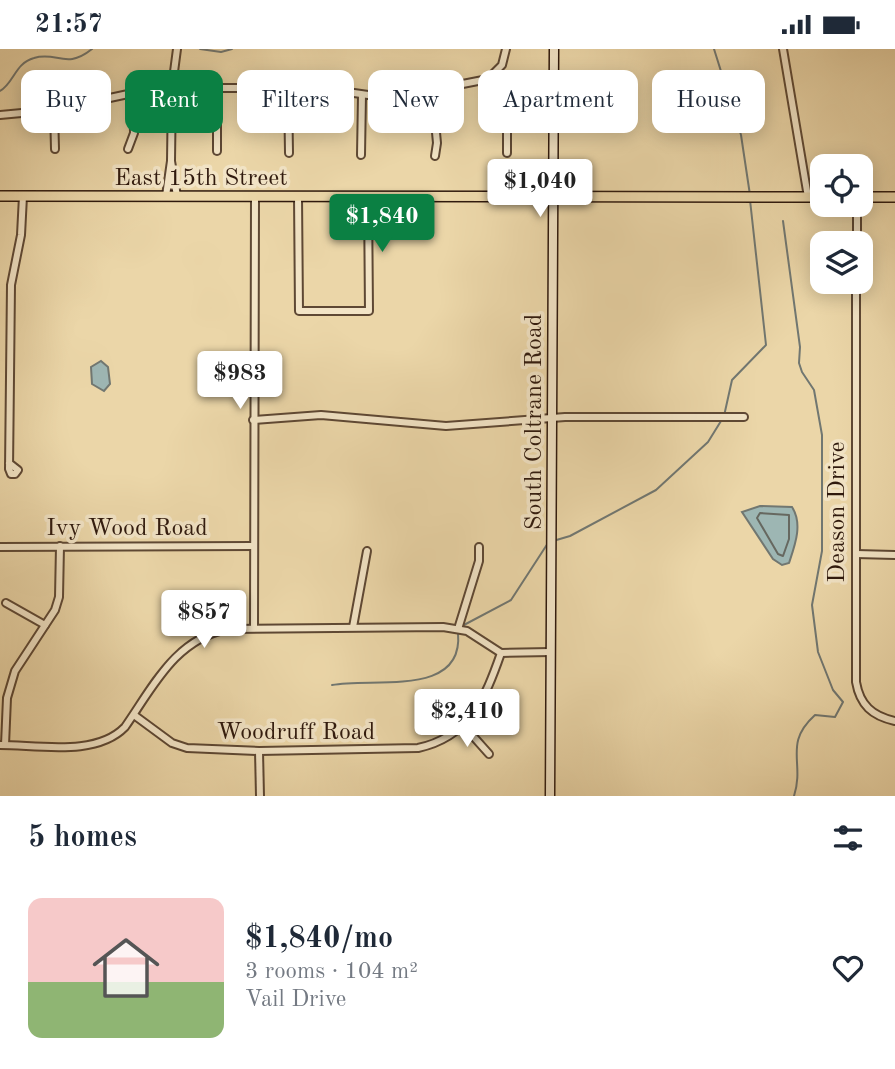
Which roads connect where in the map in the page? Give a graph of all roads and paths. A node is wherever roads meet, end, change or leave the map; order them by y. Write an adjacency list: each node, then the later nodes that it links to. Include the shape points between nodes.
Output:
1 (177, 49): 5 (street)
2 (506, 49): 6 (street)
3 (554, 49): 33 (main road, South Coltrane Road)
4 (783, 49): 35 (street)
5 (174, 70)
6 (497, 70)
7 (354, 93): 8 (street)
8 (362, 95): 9 (street); 24 (street)
9 (368, 95)
10 (21, 113): 11 (street)
11 (0, 115)
12 (55, 133): 19 (street)
13 (134, 133): 20 (street)
14 (171, 133): 26 (street)
15 (217, 133): 21 (street)
16 (289, 133): 22 (street)
17 (436, 133): 25 (street)
18 (506, 133): 23 (street)
19 (55, 149)
20 (128, 149)
21 (217, 151)
22 (289, 153)
23 (507, 153)
24 (361, 155)
25 (435, 156)
26 (171, 161): 29 (street); 30 (street)
27 (0, 196): 28 (main road, East 15th Street)
28 (23, 196): 29 (main road, East 15th Street); 42 (street, via 22,235 10,285)
29 (166, 196): 30 (main road, East 15th Street)
30 (177, 196): 31 (main road, East 15th Street)
31 (255, 196): 32 (main road, East 15th Street); 41 (street)
32 (298, 196): 34 (main road, East 15th Street); 34 (street, via 299,311 369,311)
33 (555, 196): 34 (main road, East 15th Street); 35 (main road, East 15th Street); 40 (main road, South Coltrane Road)
34 (368, 197)
35 (808, 197)
36 (873, 197): 37 (main road)
37 (895, 197)
38 (856, 294): 48 (street, Deason Drive)
39 (744, 417): 40 (street)
40 (552, 418): 41 (street, via 446,426 321,415); 55 (main road, South Coltrane Road)
41 (253, 420): 45 (street)
42 (9, 466)
43 (60, 546): 44 (street, Ivy Wood Road); 45 (street, Ivy Wood Road); 51 (street, via 59,597)
44 (0, 547)
45 (254, 547): 52 (street)
46 (479, 547): 54 (street)
47 (367, 551): 53 (street)
48 (856, 554): 49 (street); 58 (street, Deason Drive, via 858,695 872,713)
49 (895, 555)
50 (6, 603): 51 (street)
51 (45, 625): 60 (street, via 12,679)
52 (254, 627): 53 (street); 57 (street, via 216,631 187,645)
53 (353, 627): 54 (street)
54 (460, 629): 56 (street)
55 (551, 652): 56 (street); 64 (main road, South Coltrane Road)
56 (501, 653): 59 (street, Woodruff Road, via 483,700)
57 (134, 715): 60 (street, via 119,734 99,743); 61 (street, Woodruff Road, via 178,745)
58 (895, 721)
59 (464, 726): 61 (street, Woodruff Road, via 441,741 418,748); 62 (street)
60 (2, 745)
61 (259, 751): 63 (street)
62 (489, 754)
63 (260, 796)
64 (550, 796)

